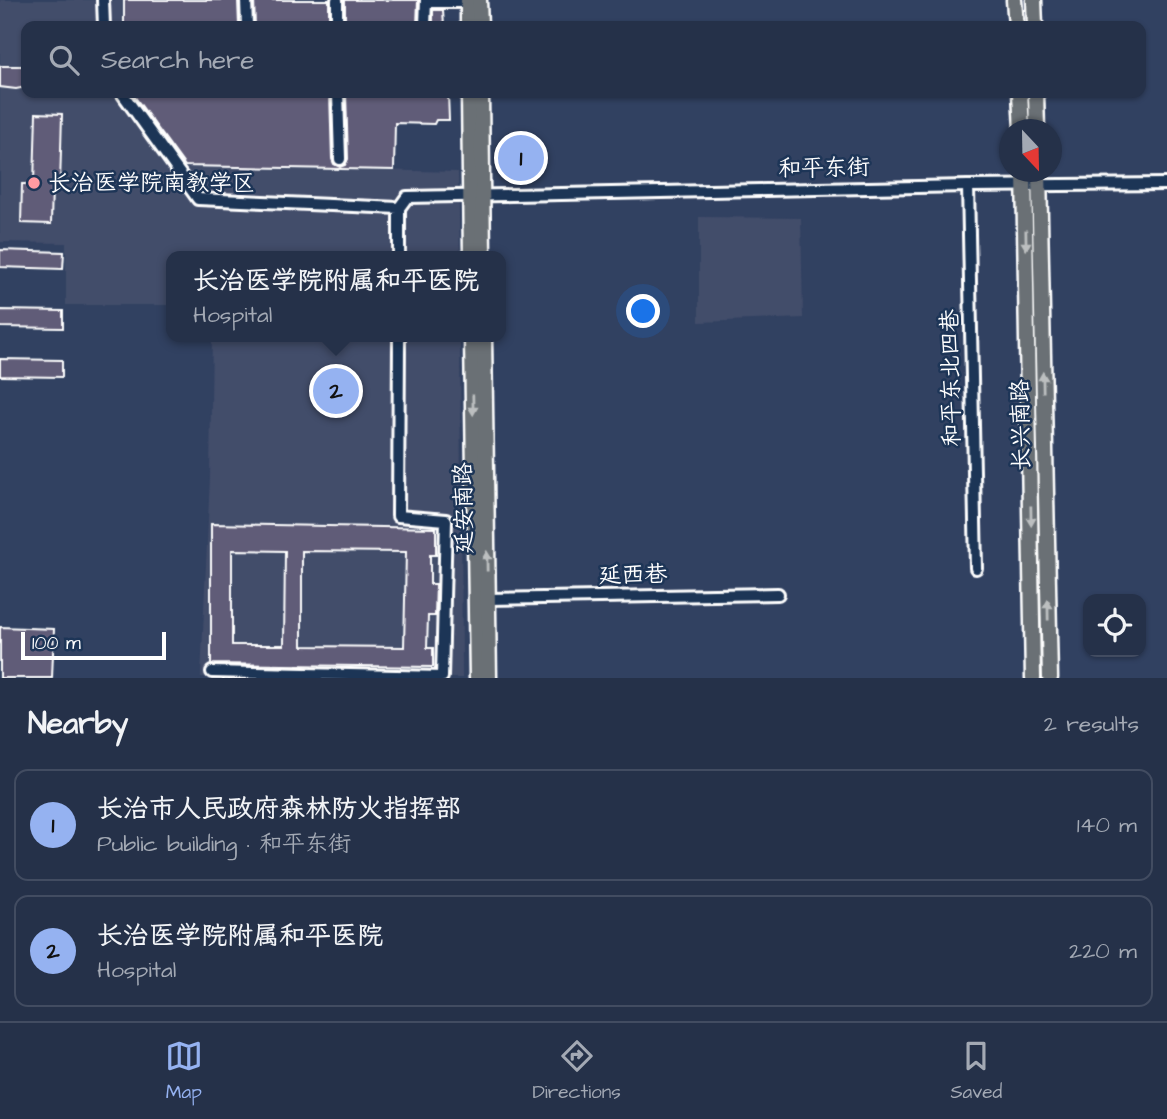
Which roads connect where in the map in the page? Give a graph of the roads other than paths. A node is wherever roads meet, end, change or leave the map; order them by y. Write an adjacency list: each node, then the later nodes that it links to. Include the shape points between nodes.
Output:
1 (103, 0): 8 (street)
2 (246, 0): 9 (street)
3 (337, 0): 10 (street)
4 (1014, 0): 14 (main road)
5 (1034, 0): 15 (main road)
6 (426, 1): 7 (street); 11 (street)
7 (474, 1): 12 (main road); 13 (main road)
8 (104, 21)
9 (247, 21)
10 (337, 21)
11 (425, 21)
12 (469, 21)
13 (479, 21)
14 (1016, 21)
15 (1035, 21)
16 (126, 98): 32 (street, via 198,199)
17 (338, 98): 24 (street)
18 (469, 98): 31 (main road)
19 (481, 98): 31 (main road)
20 (1020, 98): 22 (main road)
21 (1036, 98): 23 (main road)
22 (1021, 119)
23 (1037, 119)
24 (340, 159)
25 (1062, 179): 29 (street, 和平东街)
26 (1000, 182): 30 (street, 和平东街)
27 (1032, 182): 45 (main road, 长兴南路, one-way to 45)
28 (1032, 182): 46 (main road, 长兴南路, one-way to 28)
29 (1167, 184)
30 (968, 186): 31 (street, 和平东街); 39 (street, 和平东北四巷)
31 (476, 197): 32 (street, 和平东街, via 407,197); 34 (main road); 35 (main road)
32 (400, 208): 33 (street)
33 (399, 251)
34 (471, 251)
35 (482, 251)
36 (399, 342): 42 (street, via 398,516 446,520 442,677)
37 (472, 342): 43 (main road, 延安南路, one-way to 43)
38 (484, 342): 41 (main road, 延安南路, one-way to 38)
39 (976, 568)
40 (778, 594): 41 (street, 延西巷)
41 (488, 598): 44 (main road, 延安南路)
42 (212, 672)
43 (477, 678)
44 (489, 678)
45 (1033, 678)
46 (1049, 678)

